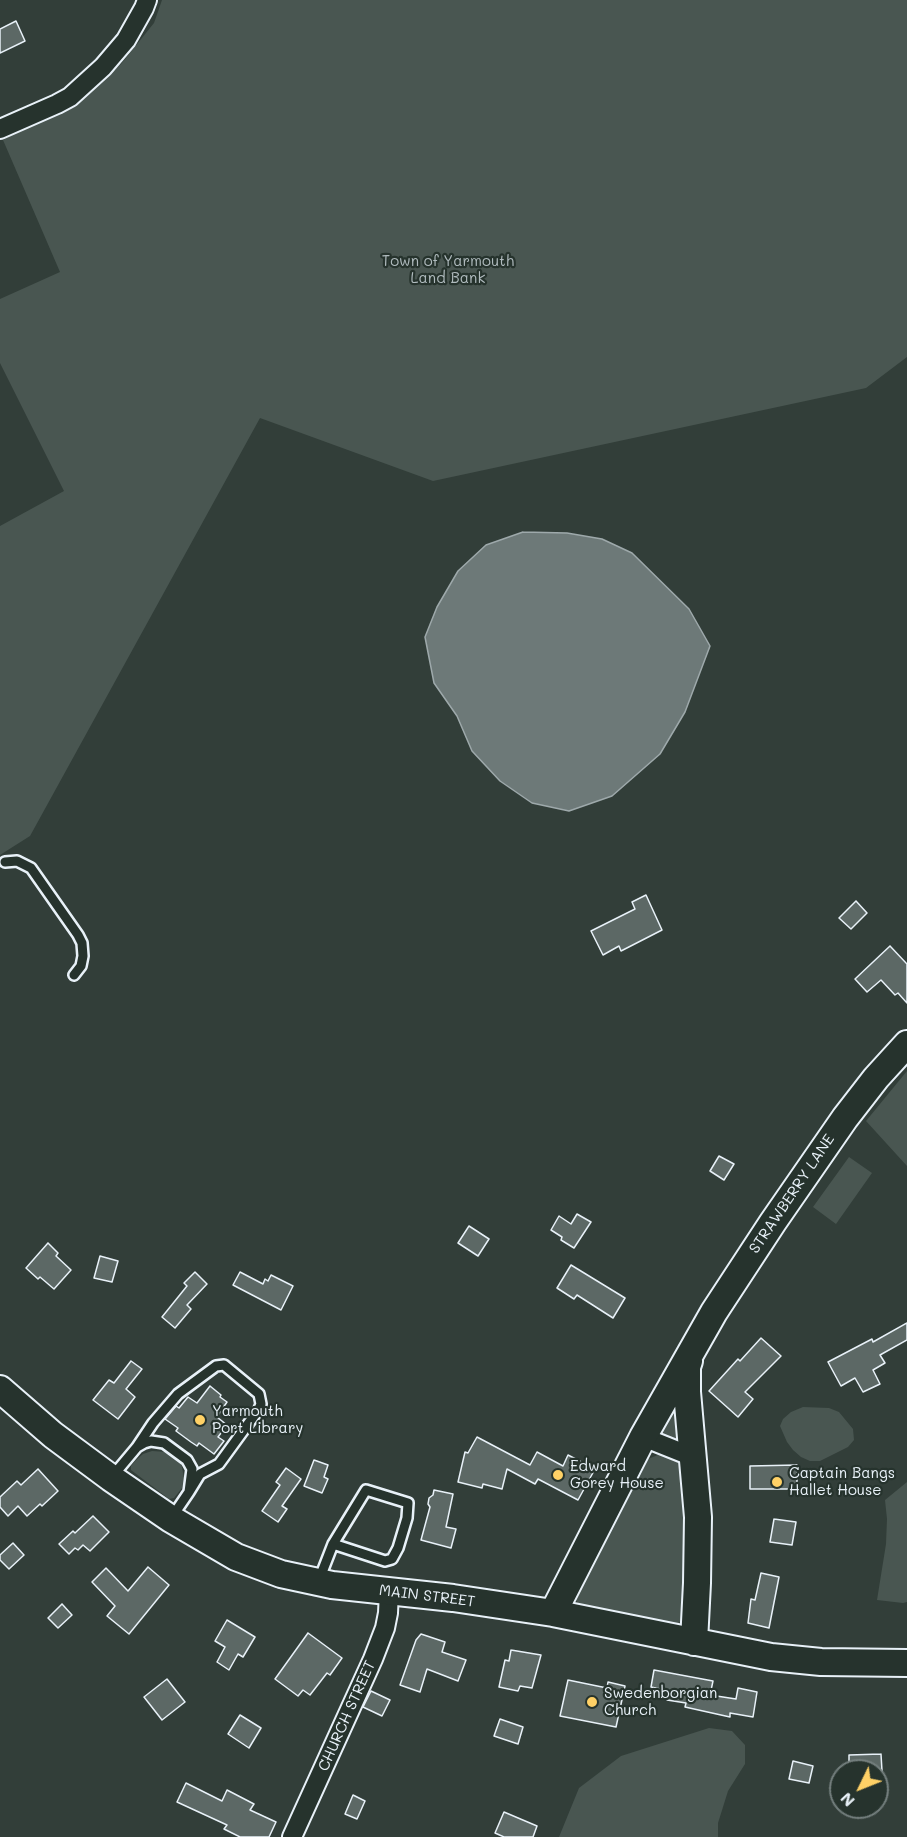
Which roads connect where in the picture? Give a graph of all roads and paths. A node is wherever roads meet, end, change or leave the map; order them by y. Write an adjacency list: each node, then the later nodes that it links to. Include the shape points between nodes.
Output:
1 (147, 0): 2 (street, via 126,40 70,97)
2 (0, 129)
3 (5, 862): 4 (lane, via 17,861 31,868 78,935 83,956)
4 (74, 975)
5 (907, 1044): 6 (main road, STRAWBERRY LANE, via 839,1125 714,1312)
6 (691, 1353): 8 (main road, STRAWBERRY LANE); 10 (main road, STRAWBERRY LANE, via 687,1385)
7 (0, 1389): 11 (main road, MAIN STREET)
8 (643, 1437): 10 (street); 17 (main road, STRAWBERRY LANE)
9 (137, 1447): 11 (lane); 12 (lane, via 151,1441 164,1443 187,1460 192,1469); 12 (lane, via 178,1394 216,1366 224,1365 259,1395 259,1409 219,1464 200,1474)
10 (693, 1456): 18 (main road, STRAWBERRY LANE, via 698,1517)
11 (111, 1478): 13 (main road, MAIN STREET)
12 (189, 1492): 13 (lane)
13 (171, 1519): 15 (main road, MAIN STREET, via 247,1562)
14 (333, 1544): 14 (lane, via 385,1561 392,1558 407,1518 408,1503 366,1490); 15 (lane)
15 (318, 1583): 16 (main road, MAIN STREET)
16 (389, 1591): 17 (main road, MAIN STREET); 20 (street, CHURCH STREET, via 385,1628 373,1659)
17 (553, 1613): 18 (main road, MAIN STREET)
18 (694, 1642): 19 (main road, MAIN STREET, via 803,1661)
19 (907, 1663)
20 (292, 1837)

